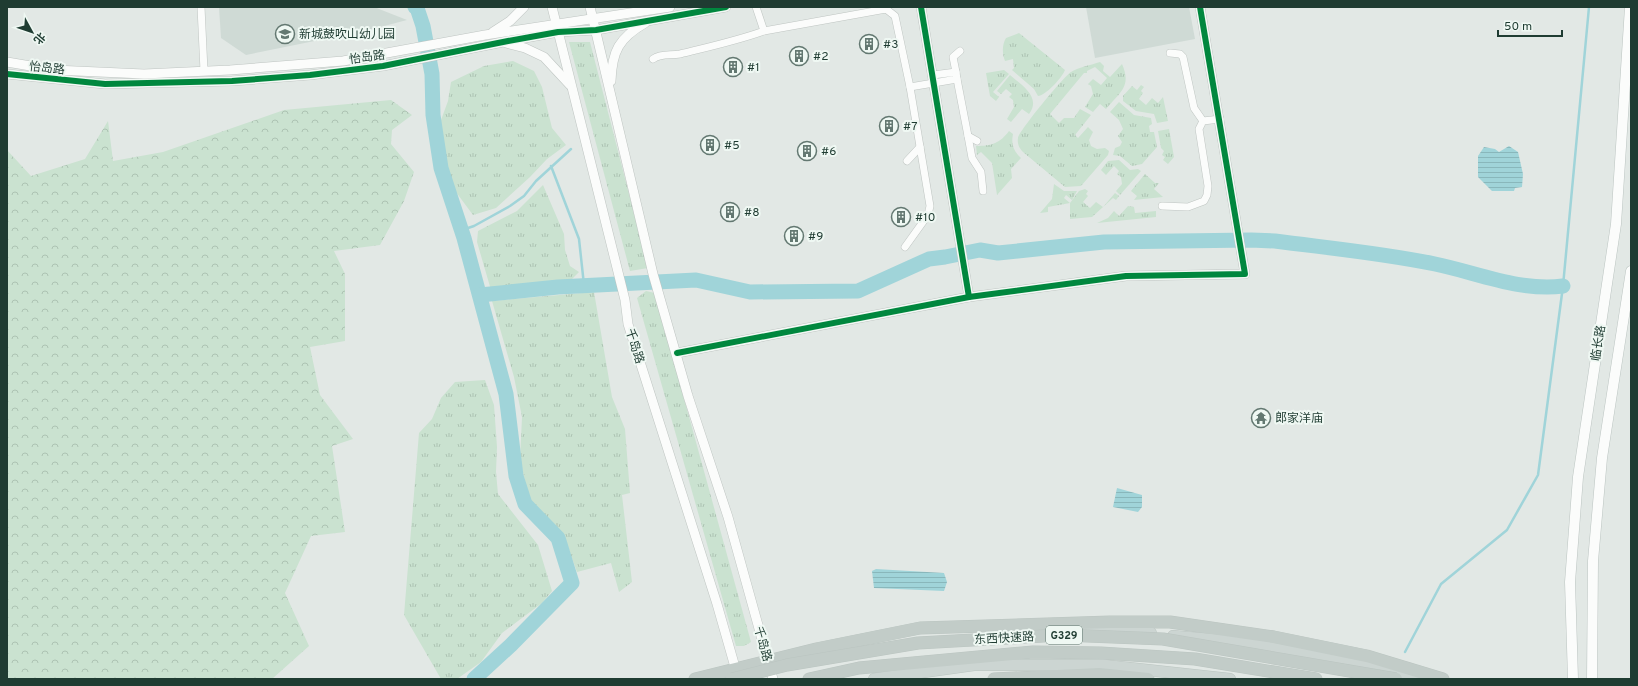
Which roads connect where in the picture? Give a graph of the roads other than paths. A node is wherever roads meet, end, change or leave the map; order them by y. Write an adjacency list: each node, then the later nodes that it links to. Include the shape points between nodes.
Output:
1 (202, 7): 24 (street)
2 (524, 7): 18 (street, via 498,30)
3 (552, 7): 15 (street, 千岛路)
4 (590, 7): 13 (street, 千岛路)
5 (630, 7): 12 (street)
6 (670, 7): 12 (street)
7 (726, 7): 14 (street, 怡岛路)
8 (756, 7): 17 (street)
9 (921, 7): 27 (street)
10 (1200, 7): 31 (street)
11 (1630, 7): 45 (main road, 临长路, via 1616,224 1578,477 1570,582)
12 (649, 10): 13 (street)
13 (593, 20): 15 (street); 16 (street, 千岛路)
14 (648, 20): 16 (street, 怡岛路); 30 (street, via 625,36 620,43 612,63)
15 (558, 28): 16 (street, 怡岛路); 18 (street); 19 (street, 怡岛路); 28 (street, 千岛路)
16 (596, 30): 30 (street, 千岛路)
17 (764, 31): 22 (street, via 716,46 676,54 660,54); 29 (street, via 886,9 895,16)
18 (484, 35): 24 (street, via 343,61)
19 (501, 42): 25 (street, 怡岛路, via 383,66 232,81 106,84); 28 (street, via 525,48 544,57)
20 (960, 51): 26 (street, via 953,57)
21 (1170, 54): 32 (street, via 1180,54 1183,57 1194,108)
22 (653, 59)
23 (7, 62): 24 (street, via 54,70 144,74)
24 (204, 71)
25 (7, 74)
26 (956, 75): 27 (street); 33 (street)
27 (933, 79): 29 (street); 41 (street)
28 (571, 86): 46 (street, 千岛路, via 628,324 717,604)
29 (910, 87): 35 (street)
30 (611, 92): 42 (street, 千岛路, via 653,274)
31 (1220, 119): 32 (street); 41 (street, via 1245,274 1126,276)
32 (1204, 120): 38 (street, via 1199,129 1208,186 1207,195 1204,201 1188,207)
33 (968, 136): 34 (street); 37 (street, via 972,158 981,172)
34 (977, 141)
35 (920, 146): 36 (street); 39 (street, via 930,206 928,215)
36 (907, 161)
37 (983, 190)
38 (1162, 206)
39 (905, 247)
40 (1631, 272): 44 (main road, 临长路, via 1602,458 1593,561)
41 (969, 297): 42 (street)
42 (677, 353): 43 (street, 千岛路, via 688,396 728,517)
43 (768, 660): 46 (highway); 49 (street, 千岛路); 57 (main road, via 914,638 1118,630 1241,642); 58 (highway, via 920,628 1170,622 1274,637 1367,656)
44 (1592, 664): 61 (main road, 临长路); 62 (main road)
45 (1573, 668): 59 (main road); 60 (main road, 临长路)
46 (735, 675): 47 (highway); 48 (main road); 56 (highway, 东西快速路 / G329, bridge, via 918,643 1062,635 1163,639)
47 (695, 679)
48 (704, 679)
49 (773, 679)
50 (809, 679): 55 (highway, 东西快速路 / G329, via 859,668 1033,652 1195,659)
51 (874, 679): 54 (main road, via 974,665 1102,664)
52 (994, 679): 53 (highway, via 1099,674)
53 (1148, 679)
54 (1230, 679)
55 (1316, 679)
56 (1396, 679)
57 (1428, 679)
58 (1443, 679)
59 (1565, 679)
60 (1573, 679)
61 (1592, 679)
62 (1599, 679)

